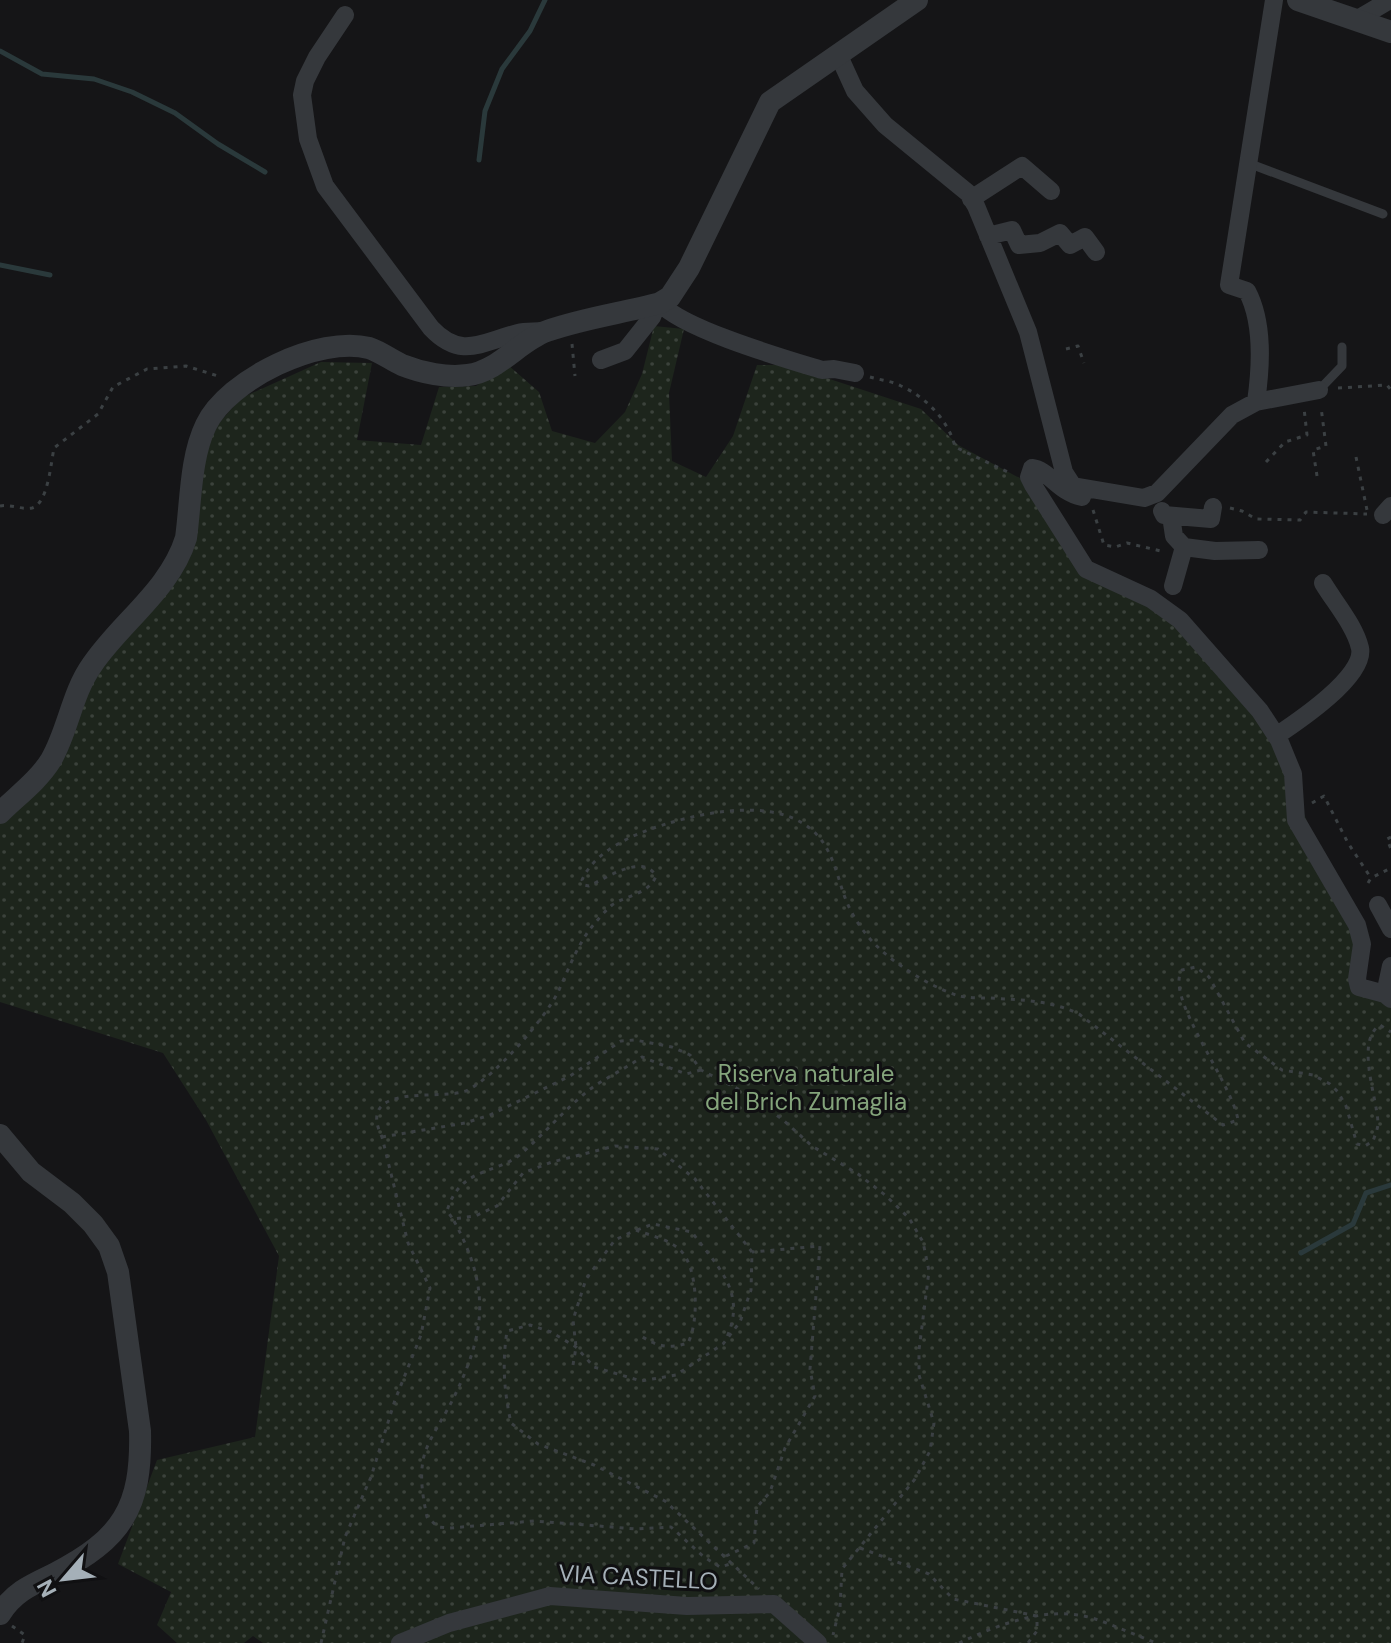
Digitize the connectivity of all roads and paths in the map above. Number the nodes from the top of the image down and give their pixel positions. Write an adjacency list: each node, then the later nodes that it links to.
1 (917, 0): 8 (street)
2 (1274, 0): 9 (street)
3 (1298, 0): 6 (street)
4 (1390, 0): 6 (street)
5 (345, 15): 16 (street)
6 (1356, 20): 7 (street)
7 (1391, 32)
8 (839, 56): 11 (street); 15 (street)
9 (1248, 163): 12 (lane); 26 (street)
10 (1051, 191): 11 (street)
11 (971, 199): 13 (street)
12 (1383, 214)
13 (988, 236): 14 (street); 32 (street)
14 (1096, 252)
15 (659, 304): 16 (street); 19 (street); 21 (street)
16 (557, 328): 22 (path); 23 (street)
17 (1342, 347): 25 (lane)
18 (1066, 349): 20 (path)
19 (601, 360)
20 (1084, 363)
21 (855, 373): 30 (path)
22 (575, 376)
23 (244, 383): 33 (path); 42 (street)
24 (1390, 387): 25 (path)
25 (1311, 391): 26 (street); 28 (path); 29 (path)
26 (1256, 402): 31 (street)
27 (1356, 457): 34 (path)
28 (1266, 462)
29 (1317, 476)
30 (1029, 477): 32 (street); 41 (street)
31 (1157, 493): 32 (street); 35 (street)
32 (1093, 494): 37 (path)
33 (0, 506)
34 (1213, 507): 35 (street)
35 (1171, 516): 36 (street)
36 (1184, 547): 38 (street); 40 (street)
37 (1154, 548)
38 (1259, 550)
39 (1323, 583): 41 (street)
40 (1173, 586)
41 (1276, 736): 43 (street)
42 (0, 813)
43 (1295, 813): 47 (path); 52 (street)
44 (1391, 837): 45 (path)
45 (1391, 849)
46 (1391, 868): 47 (path)
47 (1371, 878): 48 (path)
48 (1368, 883)
49 (1378, 905): 50 (street)
50 (1391, 929)
51 (1391, 966): 52 (street)
52 (1388, 997)
53 (1391, 1032): 56 (path)
54 (701, 1070): 56 (path); 57 (path); 64 (path)
55 (0, 1135): 69 (street)
56 (382, 1137): 71 (path)
57 (453, 1219): 59 (path); 66 (path)
58 (636, 1230): 60 (path); 61 (path); 62 (path)
59 (752, 1252): 61 (path); 65 (path)
60 (641, 1336)
61 (723, 1344): 62 (path)
62 (576, 1347): 63 (path); 65 (path)
63 (573, 1365)
64 (860, 1548): 68 (path); 74 (path)
65 (726, 1556): 66 (path)
66 (734, 1563): 67 (path)
67 (774, 1604): 72 (street, VIA CASTELLO); 73 (street)
68 (1037, 1616): 75 (path); 76 (path); 77 (path)
69 (4, 1619): 70 (path)
70 (22, 1643)
71 (321, 1643)
72 (400, 1643)
73 (818, 1643)
74 (831, 1643)
75 (959, 1643)
76 (1028, 1643)
77 (1156, 1643)

